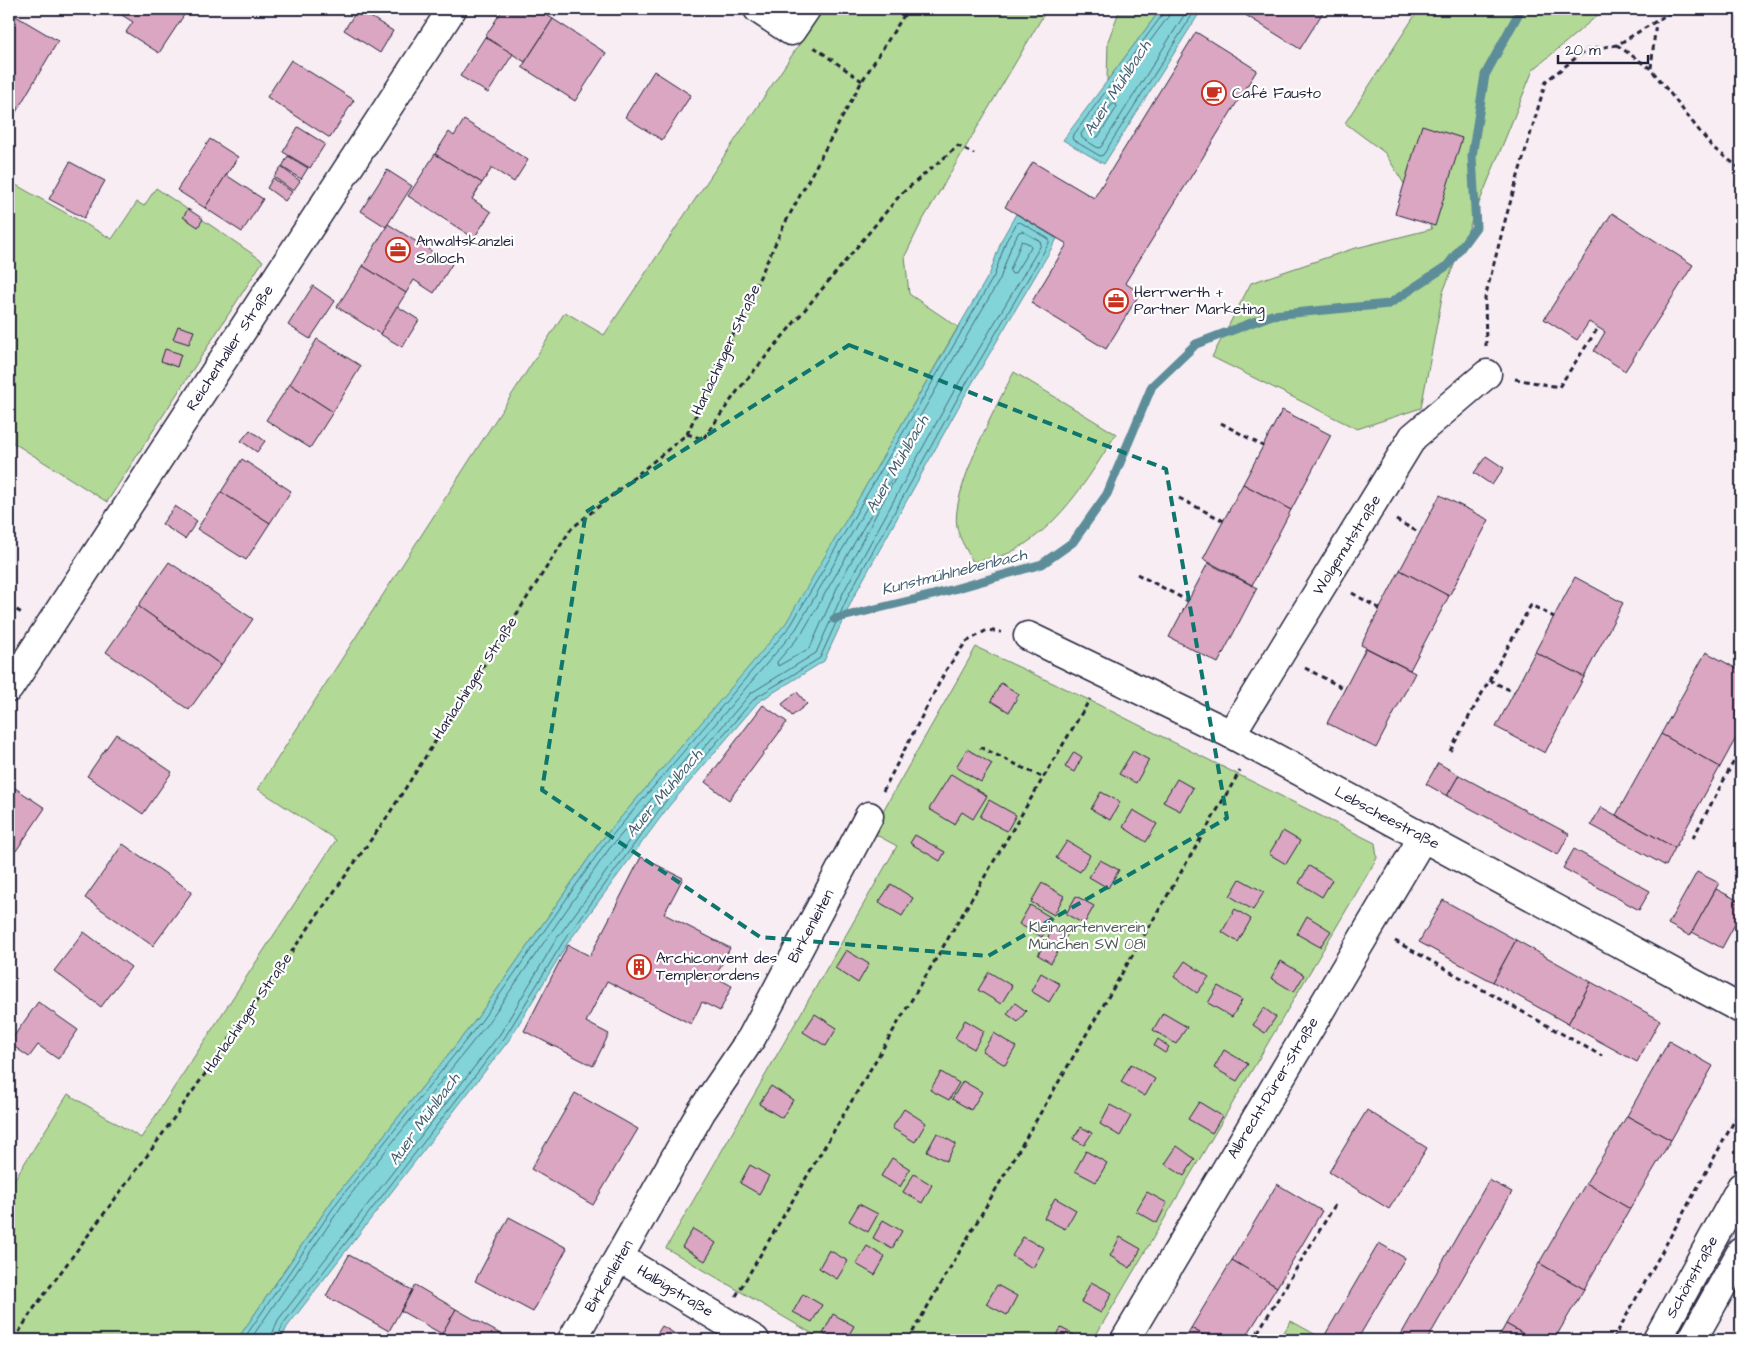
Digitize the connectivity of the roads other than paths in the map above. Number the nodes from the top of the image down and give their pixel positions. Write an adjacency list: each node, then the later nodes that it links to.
1 (452, 9): 6 (street, Reichenhaller Straße)
2 (758, 9): 3 (street)
3 (806, 9)
4 (1487, 374): 7 (street, Wolgemutstraße)
5 (1028, 636): 7 (street, Lebscheestraße)
6 (9, 688)
7 (1231, 734): 9 (street, Lebscheestraße)
8 (870, 816): 13 (street, Birkenleiten)
9 (1423, 837): 10 (street, Lebscheestraße); 16 (street, Albrecht-Dürer-Straße)
10 (1741, 1009)
11 (1741, 1187): 17 (street, Schönstraße)
12 (1741, 1252): 18 (street, Schönstraße)
13 (620, 1258): 14 (street, Birkenleiten); 15 (street, Halbigstraße)
14 (572, 1340)
15 (755, 1340)
16 (1125, 1340)
17 (1657, 1340)
18 (1692, 1340)

